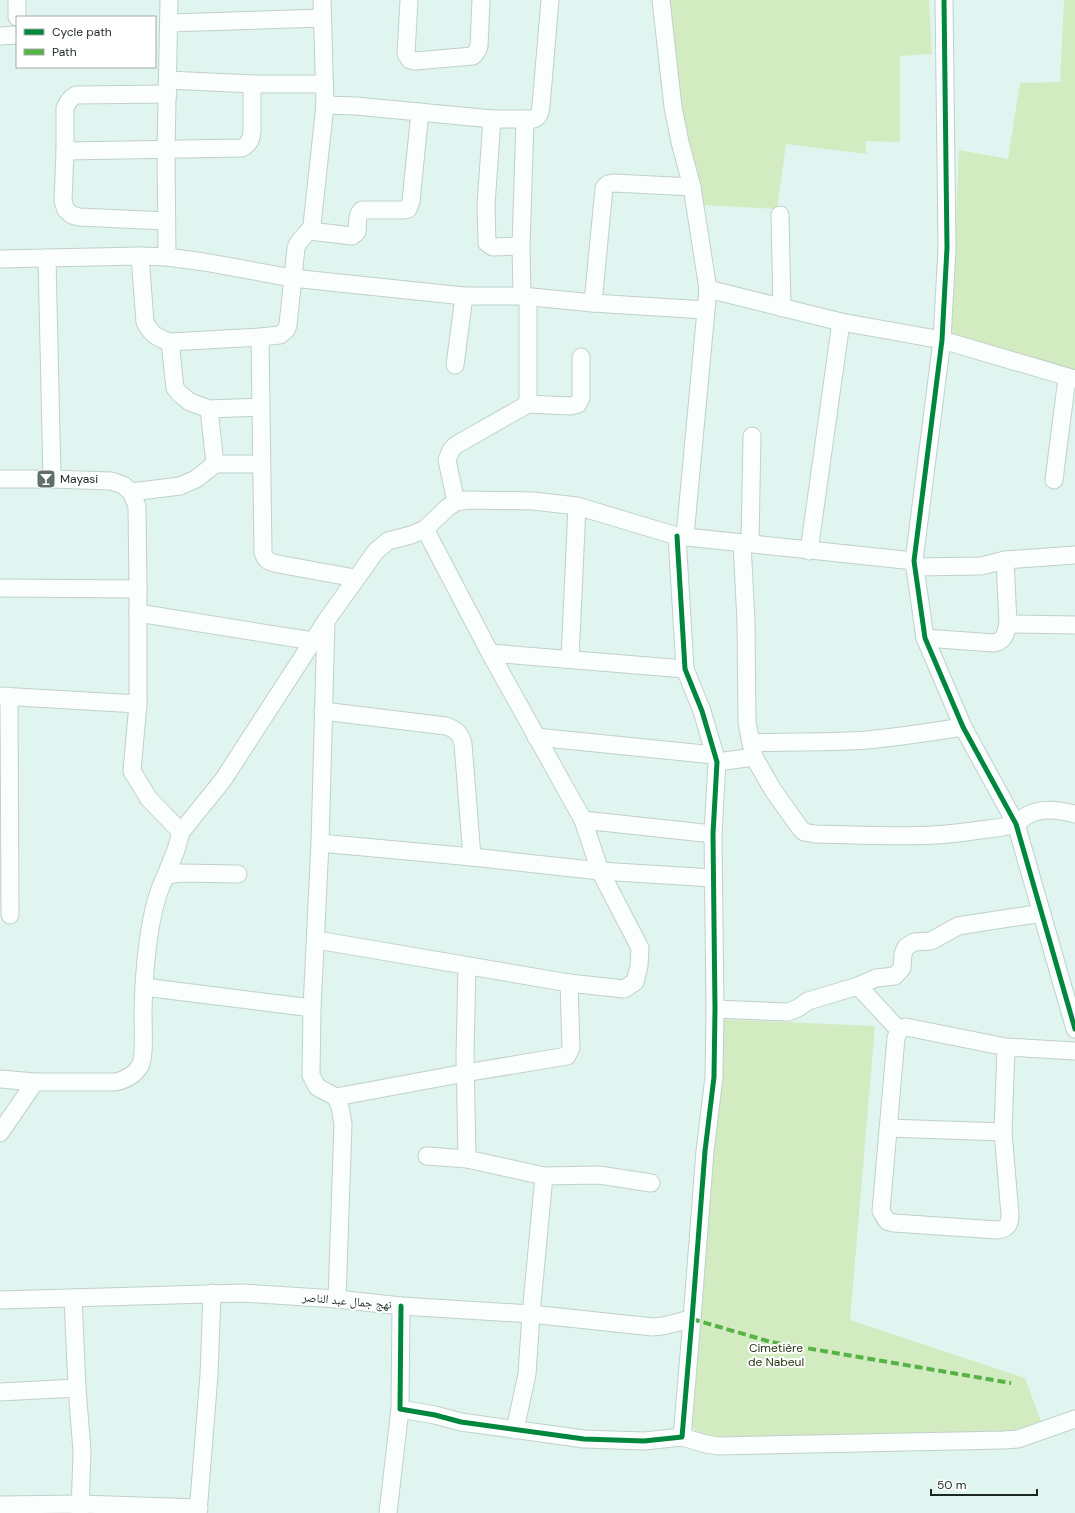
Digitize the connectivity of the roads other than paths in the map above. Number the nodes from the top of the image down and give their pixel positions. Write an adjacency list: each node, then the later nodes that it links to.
1 (17, 0): 9 (street)
2 (169, 0): 11 (street)
3 (322, 0): 10 (street)
4 (409, 0): 5 (street)
5 (481, 0)
6 (550, 0): 20 (street)
7 (661, 0): 23 (street)
8 (944, 0): 41 (street)
9 (17, 16)
10 (322, 18): 11 (street); 15 (street)
11 (164, 32): 16 (street)
12 (16, 35): 13 (street)
13 (0, 36)
14 (252, 84): 15 (street); 16 (street); 21 (street)
15 (324, 84): 17 (street)
16 (168, 87): 21 (street); 22 (street)
17 (325, 105): 18 (street); 26 (street)
18 (420, 112): 19 (street); 26 (street)
19 (492, 119): 20 (street); 27 (street)
20 (525, 119): 27 (street)
21 (166, 150): 22 (street); 25 (street)
22 (66, 151): 25 (street)
23 (692, 187): 33 (street); 36 (street)
24 (780, 214): 37 (street)
25 (166, 221): 29 (street)
26 (310, 231): 32 (street)
27 (521, 246): 35 (street)
28 (140, 256): 29 (street); 30 (street); 42 (street)
29 (167, 257): 32 (street)
30 (47, 258): 31 (street); 52 (street)
31 (0, 259)
32 (292, 278): 34 (street); 40 (street)
33 (708, 289): 37 (street); 38 (street)
34 (464, 296): 35 (street); 44 (street)
35 (525, 296): 36 (street); 46 (street)
36 (593, 303): 38 (street)
37 (782, 308): 39 (street)
38 (705, 310): 59 (street)
39 (841, 322): 41 (street); 61 (street)
40 (260, 337): 42 (street); 47 (street)
41 (942, 340): 45 (street); 64 (street)
42 (170, 342): 48 (street)
43 (581, 357): 46 (street)
44 (455, 365)
45 (1071, 378): 54 (street)
46 (528, 404): 56 (street)
47 (261, 407): 48 (street); 51 (street)
48 (209, 409): 50 (street)
49 (752, 436): 60 (street)
50 (215, 464): 51 (street); 55 (street)
51 (261, 464): 65 (street)
52 (52, 479): 53 (street); 55 (street)
53 (0, 480)
54 (1054, 480)
55 (131, 492): 67 (street)
56 (456, 502): 57 (street); 58 (street)
57 (577, 506): 59 (street); 75 (street)
58 (425, 529): 65 (street); 74 (street)
59 (681, 536): 60 (street); 76 (street)
60 (746, 543): 61 (street); 82 (street)
61 (809, 550): 64 (street)
62 (1075, 555): 63 (street)
63 (1004, 560): 64 (street); 70 (street)
64 (915, 564): 72 (street)
65 (355, 578): 69 (street)
66 (0, 588): 67 (street)
67 (138, 589): 68 (street)
68 (138, 613): 73 (street); 78 (street)
69 (326, 621): 73 (street); 79 (street)
70 (1008, 624): 71 (street); 72 (street)
71 (1075, 625)
72 (925, 638): 80 (street)
73 (313, 641): 87 (street)
74 (490, 653): 75 (street); 81 (street)
75 (570, 659): 76 (street)
76 (685, 669): 83 (street)
77 (4, 696): 78 (street); 95 (street)
78 (138, 704): 87 (street)
79 (323, 711): 89 (street); 90 (street)
80 (964, 727): 82 (street); 86 (street)
81 (536, 737): 83 (street); 85 (street)
82 (752, 750): 83 (street); 86 (street)
83 (715, 758): 88 (street)
84 (1075, 814): 86 (street)
85 (582, 820): 88 (street); 91 (street)
86 (1016, 824): 96 (street)
87 (181, 832): 93 (street)
88 (713, 834): 94 (street)
89 (320, 843): 90 (street); 98 (street)
90 (472, 857): 91 (street)
91 (600, 871): 94 (street); 100 (street)
92 (238, 874): 93 (street)
93 (166, 875): 102 (street)
94 (713, 878): 104 (street)
95 (5, 889): 97 (street)
96 (1042, 914): 101 (street); 105 (street)
97 (10, 915)
98 (317, 940): 99 (street); 103 (street)
99 (466, 966): 100 (street); 109 (street)
100 (569, 983): 109 (street)
101 (858, 986): 104 (street); 106 (street)
102 (144, 987): 103 (street); 111 (street)
103 (312, 1008): 112 (street)
104 (715, 1009): 126 (street)
105 (1075, 1029)
106 (899, 1030): 107 (street); 113 (street)
107 (1006, 1047): 108 (street); 114 (street)
108 (1075, 1051)
109 (465, 1073): 112 (street); 117 (street)
110 (0, 1079): 111 (street)
111 (35, 1082): 115 (street)
112 (336, 1097): 122 (street)
113 (888, 1128): 114 (street); 114 (street)
114 (1003, 1132)
115 (0, 1133)
116 (428, 1156): 117 (street)
117 (467, 1159): 118 (street)
118 (544, 1176): 119 (street); 125 (street)
119 (651, 1182)
120 (212, 1293): 121 (street, نهج جمال عبد الناصر); 122 (street, نهج جمال عبد الناصر); 135 (street)
121 (73, 1298): 123 (street, نهج جمال عبد الناصر); 127 (street)
122 (337, 1299): 124 (street, نهج جمال عبد الناصر)
123 (0, 1300)
124 (401, 1306): 125 (street, نهج جمال عبد الناصر); 129 (street)
125 (531, 1314): 126 (street, نهج جمال عبد الناصر); 131 (street)
126 (692, 1319): 132 (street)
127 (77, 1388): 128 (street); 134 (street)
128 (0, 1392)
129 (400, 1409): 131 (street); 136 (street)
130 (1075, 1419): 132 (street)
131 (515, 1430): 132 (street)
132 (682, 1437)
133 (1, 1508): 134 (street)
134 (81, 1509): 135 (street)
135 (198, 1511)
136 (388, 1513)

